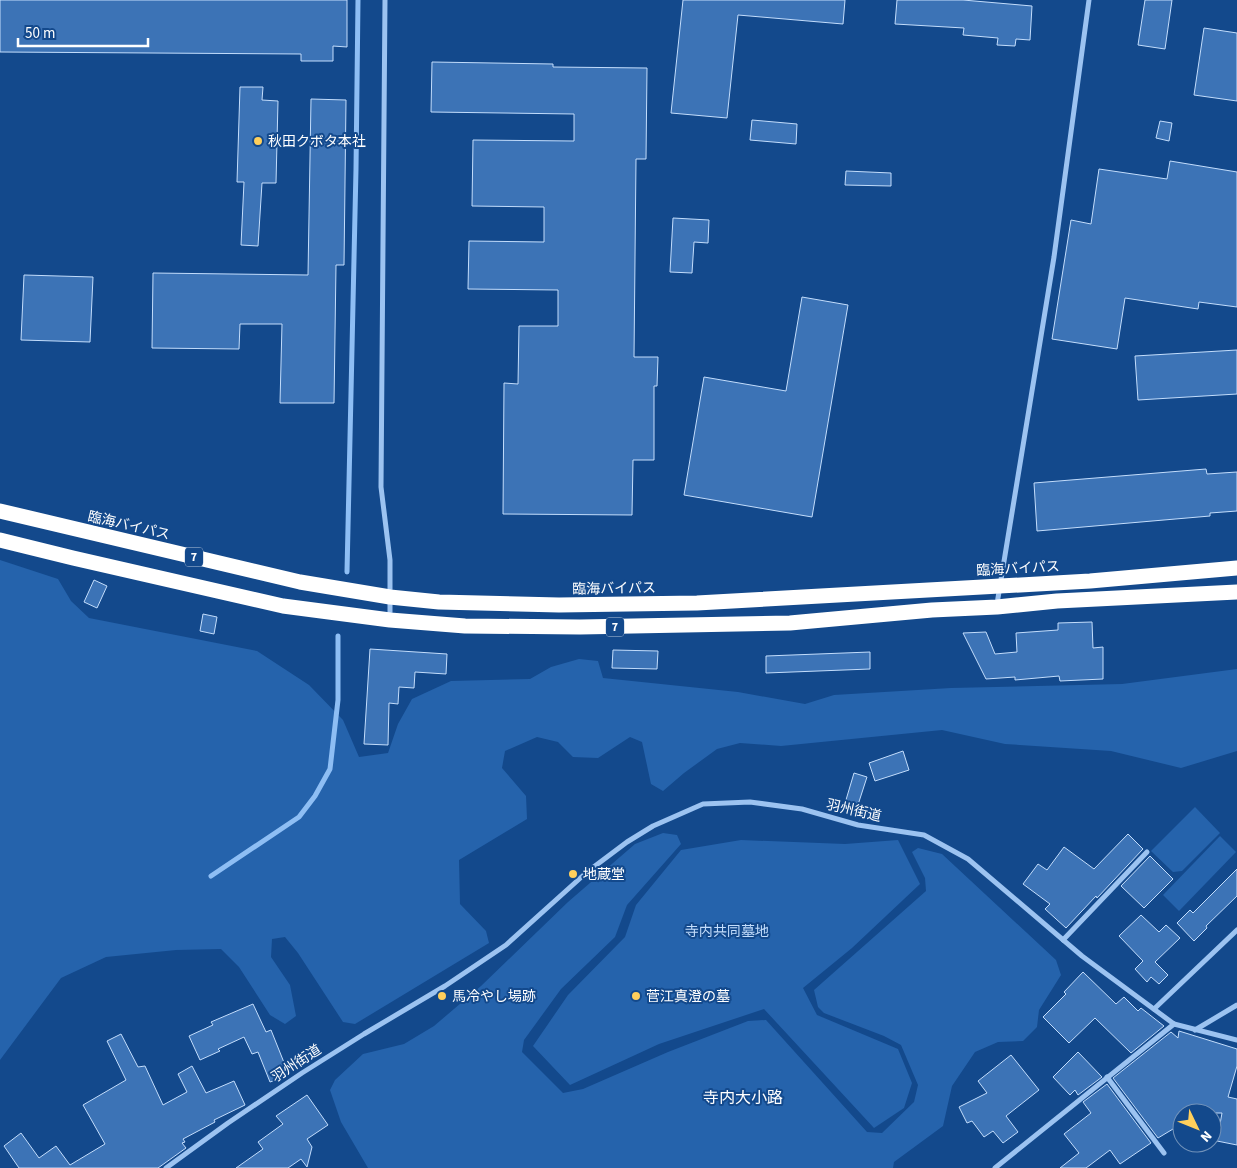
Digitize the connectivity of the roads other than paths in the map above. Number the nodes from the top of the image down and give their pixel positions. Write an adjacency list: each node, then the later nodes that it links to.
1 (385, 0): 8 (street)
2 (1089, 0): 6 (street)
3 (0, 511): 8 (highway, 臨海バイパス / 7)
4 (0, 540): 10 (highway, 7)
5 (1237, 568): 6 (highway, 臨海バイパス / 7)
6 (1000, 585): 8 (highway, 臨海バイパス / 7); 9 (street)
7 (1237, 592): 9 (highway, 7)
8 (390, 596): 10 (street)
9 (997, 607): 10 (highway, 7)
10 (390, 620)
11 (1147, 852): 13 (street)
12 (1237, 930): 15 (street)
13 (1063, 940): 15 (street, 羽州街道); 21 (street, 羽州街道)
14 (1237, 1005): 17 (street)
15 (1154, 1008): 16 (street, 羽州街道)
16 (1174, 1024): 17 (street, 羽州街道); 19 (street)
17 (1195, 1030): 18 (street, 羽州街道)
18 (1237, 1040)
19 (1107, 1077): 20 (street); 22 (street)
20 (1164, 1153)
21 (166, 1168)
22 (995, 1168)

